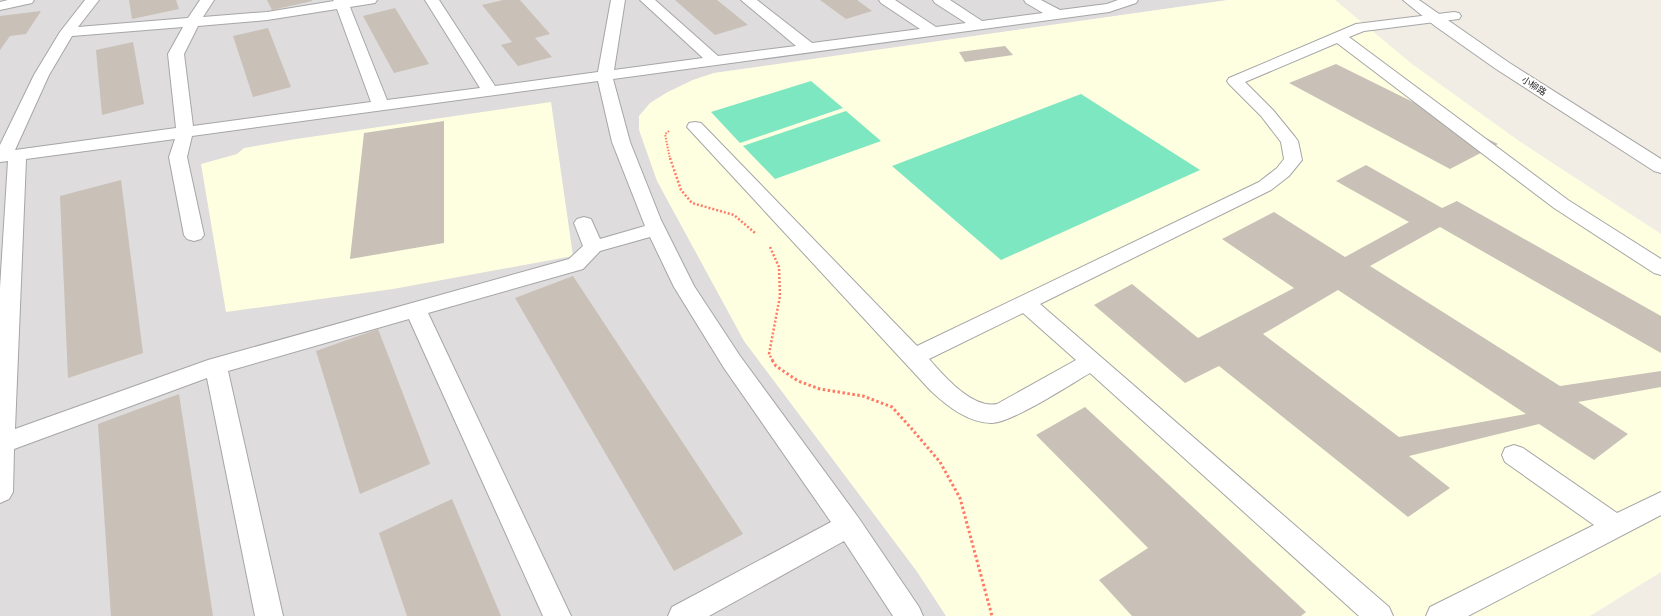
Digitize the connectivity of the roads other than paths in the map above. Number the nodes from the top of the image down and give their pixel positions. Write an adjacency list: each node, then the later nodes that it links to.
1 (27, 0): 17 (lane)
2 (92, 0): 24 (lane)
3 (207, 0): 22 (lane)
4 (370, 0): 16 (lane)
5 (432, 0): 30 (lane)
6 (618, 0): 29 (lane)
7 (647, 0): 28 (lane)
8 (748, 0): 27 (lane)
9 (886, 0): 25 (lane)
10 (940, 0): 23 (lane)
11 (1031, 0): 19 (lane)
12 (1078, 0): 18 (lane)
13 (1131, 0): 18 (lane)
14 (1410, 0): 21 (street, 小柳路)
15 (1431, 0): 20 (street, 小柳路)
16 (342, 2): 22 (lane); 31 (lane)
17 (0, 6)
18 (1096, 10): 19 (lane)
19 (1058, 15): 23 (lane)
20 (1454, 16): 21 (lane); 34 (street, 小柳路)
21 (1434, 18): 26 (lane); 36 (street, 小柳路)
22 (192, 22): 24 (lane); 33 (lane)
23 (981, 26): 25 (lane)
24 (67, 32): 35 (lane)
25 (934, 32): 27 (lane)
26 (1338, 36): 41 (lane); 43 (lane)
27 (810, 49): 28 (lane)
28 (716, 62): 29 (lane)
29 (605, 77): 30 (lane); 38 (lane)
30 (491, 92): 31 (lane)
31 (381, 106): 33 (lane)
32 (696, 127): 45 (lane)
33 (185, 132): 35 (lane); 39 (lane)
34 (1661, 150)
35 (7, 156): 42 (lane)
36 (1661, 167)
37 (584, 223): 40 (lane)
38 (657, 229): 40 (lane); 52 (lane)
39 (194, 234)
40 (593, 248): 44 (lane)
41 (1661, 268)
42 (5, 302): 48 (lane)
43 (1025, 303): 45 (lane); 46 (lane)
44 (416, 310): 47 (lane); 55 (lane)
45 (914, 357): 46 (lane)
46 (1092, 362): 58 (lane)
47 (216, 366): 48 (lane); 54 (lane)
48 (2, 444): 50 (lane)
49 (1514, 455): 53 (lane)
50 (0, 492)
51 (1661, 503): 53 (lane)
52 (849, 525): 56 (lane); 57 (lane)
53 (1616, 526): 59 (lane)
54 (269, 616)
55 (557, 616)
56 (682, 616)
57 (909, 616)
58 (1379, 616)
59 (1440, 616)

